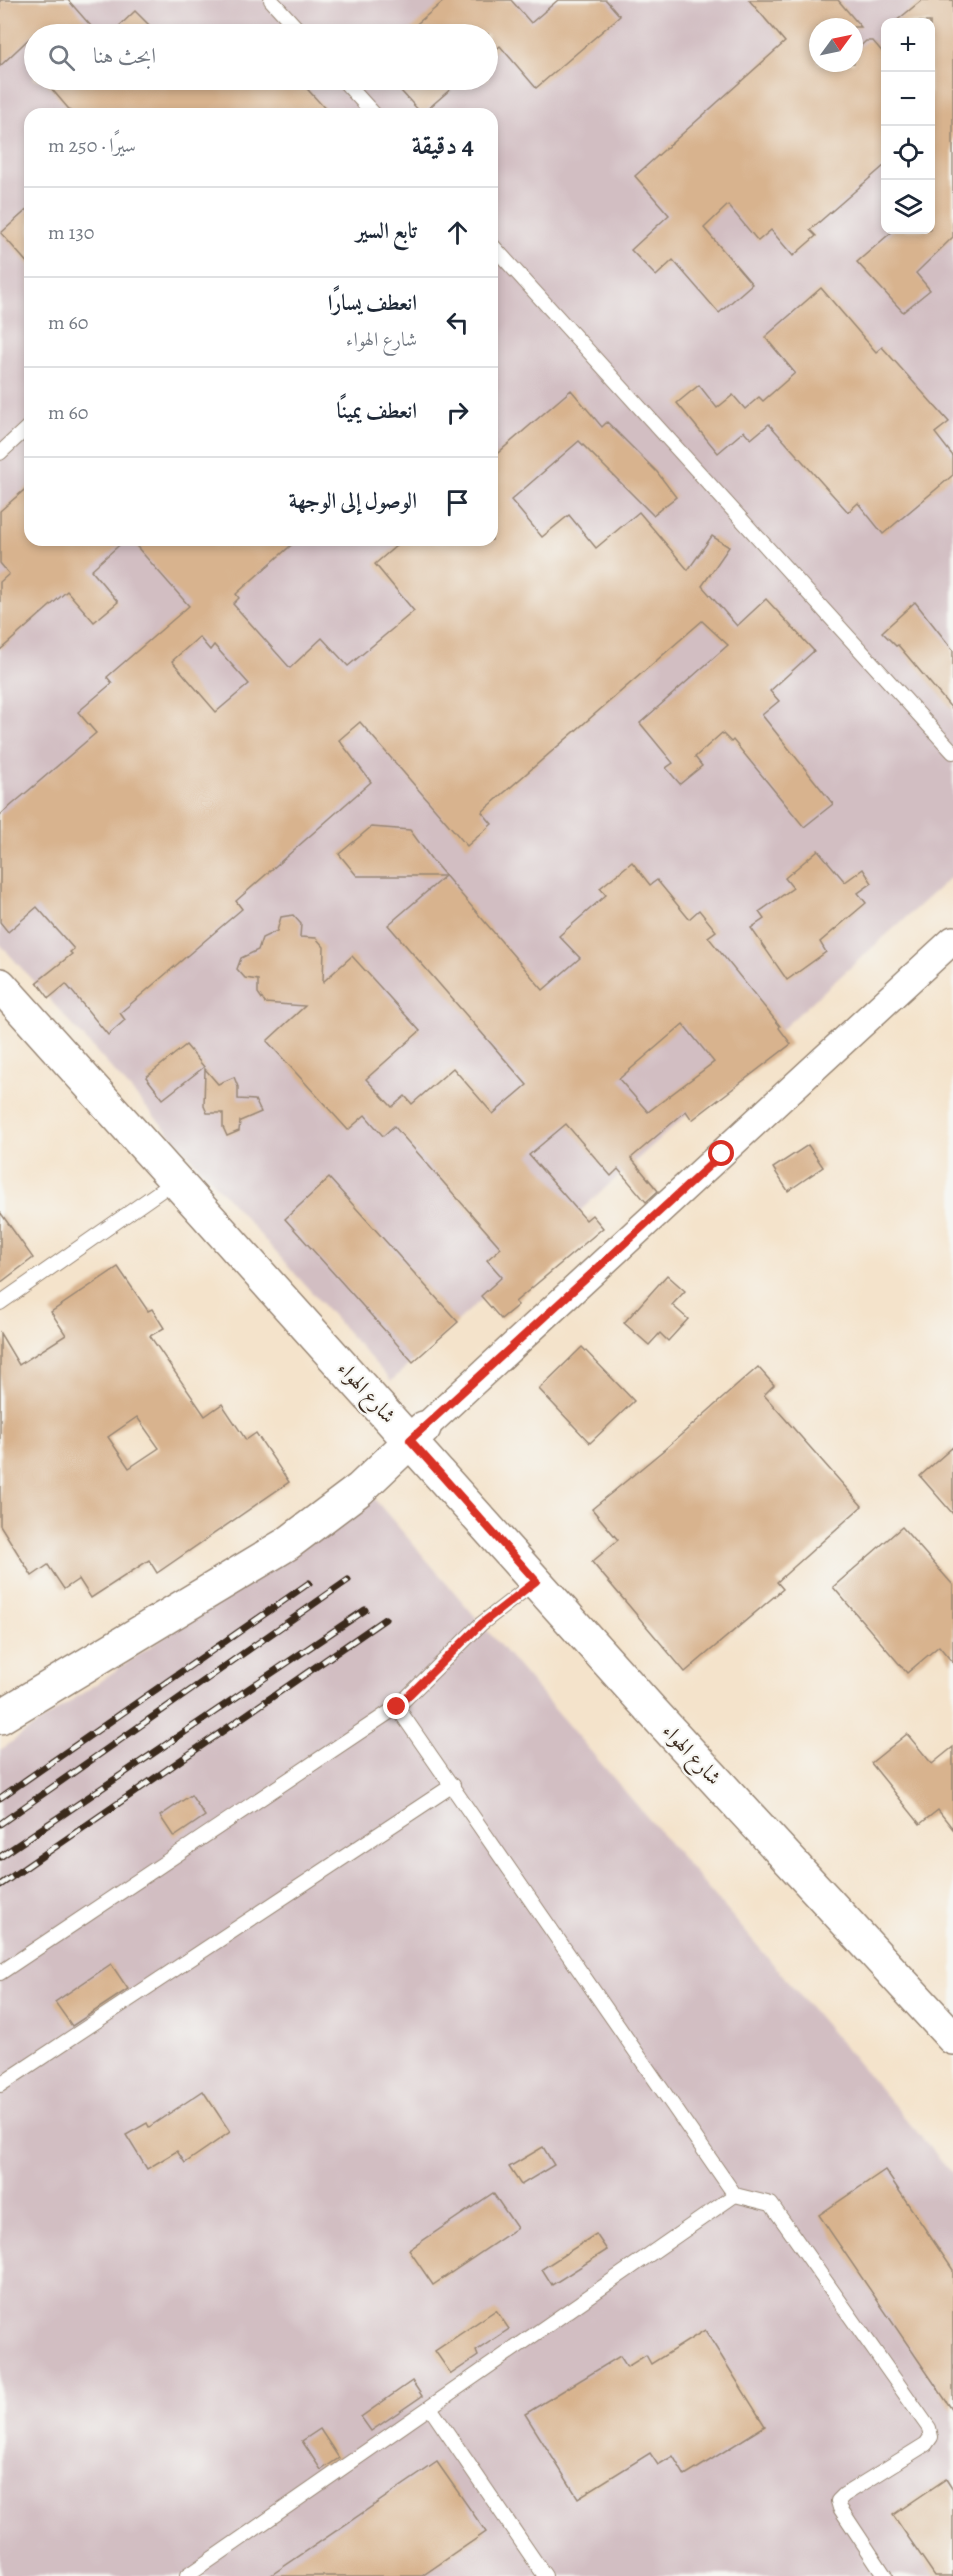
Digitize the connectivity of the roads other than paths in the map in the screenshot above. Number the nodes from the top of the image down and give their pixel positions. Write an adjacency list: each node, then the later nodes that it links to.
1 (271, 0): 2 (lane)
2 (293, 24)
3 (352, 90): 4 (lane)
4 (369, 108)
5 (498, 252): 8 (lane)
6 (24, 430): 7 (lane)
7 (0, 453)
8 (953, 752)
9 (953, 940): 13 (street)
10 (0, 985): 11 (street, شارع الهواء)
11 (176, 1180): 12 (lane); 13 (street, شارع الهواء)
12 (0, 1303)
13 (417, 1434): 14 (street, شارع الهواء); 16 (street)
14 (536, 1581): 15 (lane); 19 (street, شارع الهواء)
15 (397, 1707): 17 (lane); 18 (lane)
16 (0, 1717)
17 (453, 1785): 20 (lane); 21 (lane)
18 (0, 1973)
19 (953, 2038)
20 (0, 2085)
21 (735, 2195): 22 (lane); 25 (lane)
22 (431, 2409): 23 (lane); 24 (lane)
23 (188, 2576)
24 (545, 2576)
25 (885, 2576)

